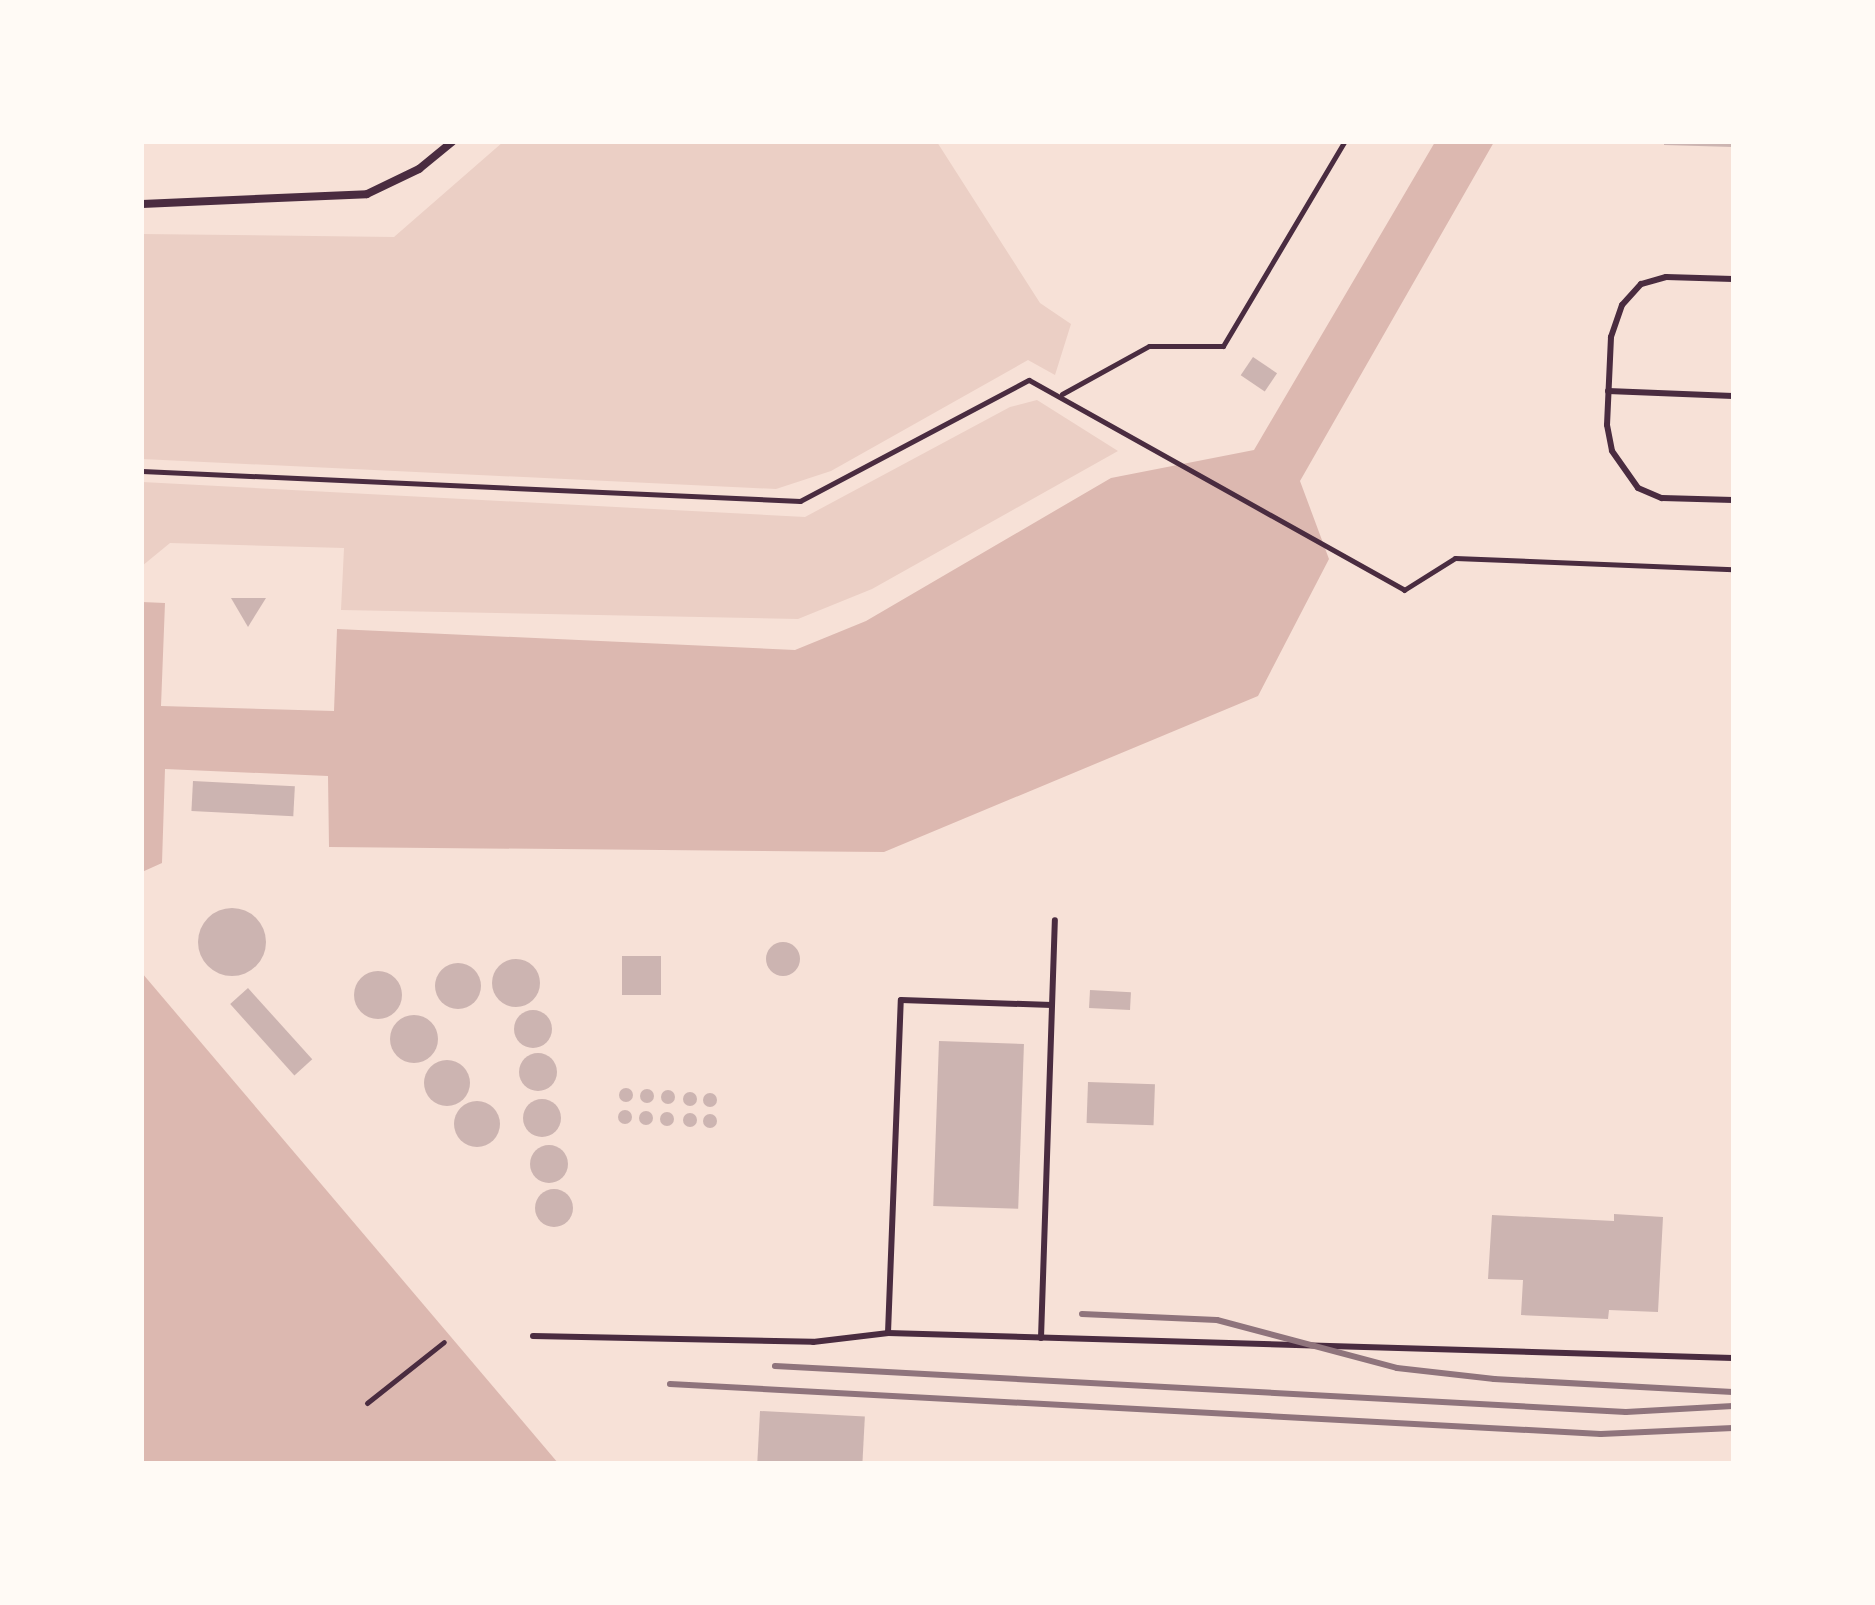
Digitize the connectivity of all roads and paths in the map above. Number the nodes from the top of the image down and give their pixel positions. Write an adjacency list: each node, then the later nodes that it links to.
1 (452, 142): 3 (street)
2 (1344, 142): 6 (path)
3 (142, 204)
4 (1733, 279): 5 (lane)
5 (1608, 391): 7 (lane); 9 (lane)
6 (1062, 394): 8 (path); 10 (path)
7 (1733, 396)
8 (142, 471)
9 (1733, 500)
10 (1733, 569)
11 (1055, 920): 12 (lane)
12 (1052, 1005): 13 (lane); 15 (lane)
13 (888, 1333): 14 (lane); 15 (lane)
14 (533, 1336)
15 (1041, 1338): 17 (lane)
16 (444, 1342): 18 (path)
17 (1733, 1358)
18 (367, 1403)

